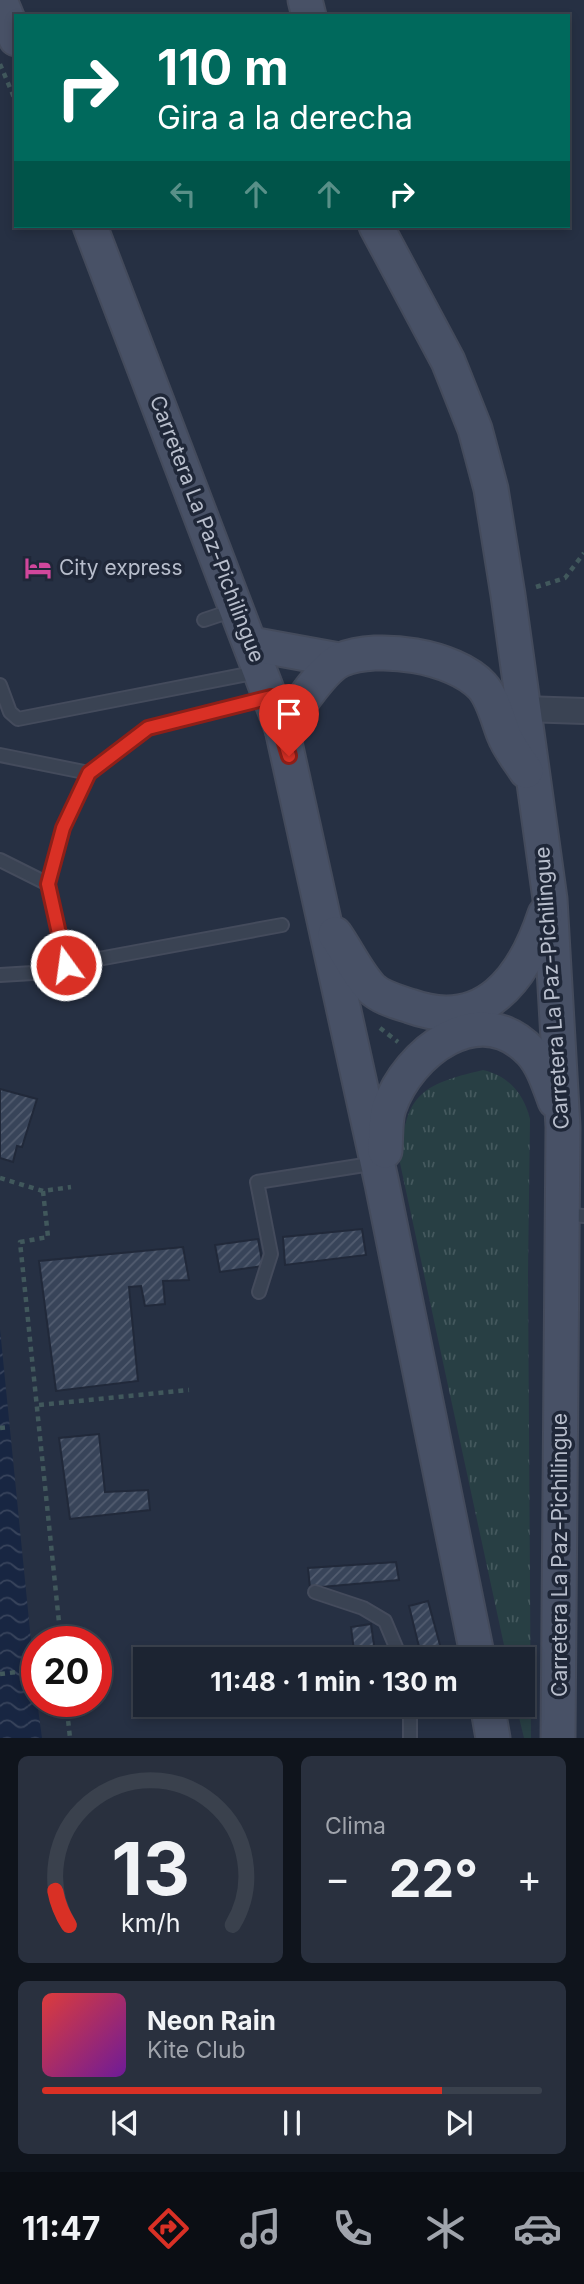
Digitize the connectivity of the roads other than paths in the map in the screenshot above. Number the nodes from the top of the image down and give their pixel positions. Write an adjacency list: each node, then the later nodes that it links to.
1 (0, 0): 2 (main road)
2 (14, 34)
3 (91, 228): 5 (main road, Carretera La Paz-Pichilingue)
4 (377, 228): 10 (main road, Carretera La Paz-Pichilingue)
5 (238, 608): 6 (lane); 8 (main road, Carretera La Paz-Pichilingue)
6 (204, 620)
7 (340, 660): 8 (main road); 12 (main road); 15 (main road)
8 (261, 671): 9 (lane); 12 (main road, Carretera La Paz-Pichilingue); 14 (lane)
9 (0, 685)
10 (524, 709): 11 (street); 15 (main road, Carretera La Paz-Pichilingue)
11 (584, 711)
12 (282, 729): 19 (main road, Carretera La Paz-Pichilingue)
13 (0, 755): 14 (lane)
14 (89, 773): 17 (lane)
15 (533, 782): 18 (main road, Carretera La Paz-Pichilingue)
16 (0, 860): 17 (lane)
17 (48, 884): 21 (lane)
18 (550, 899): 19 (main road); 23 (main road, Carretera La Paz-Pichilingue)
19 (324, 918): 24 (main road, Carretera La Paz-Pichilingue)
20 (282, 925): 21 (lane)
21 (66, 965): 22 (lane)
22 (0, 975)
23 (563, 1127): 24 (main road); 25 (main road, Carretera La Paz-Pichilingue)
24 (380, 1173): 26 (lane); 29 (main road, Carretera La Paz-Pichilingue)
25 (573, 1215): 34 (main road, Carretera La Paz-Pichilingue)
26 (260, 1292)
27 (315, 1592): 28 (lane)
28 (396, 1647)
29 (476, 1647)
30 (410, 1717): 32 (lane)
31 (489, 1717): 33 (main road)
32 (410, 1738)
33 (493, 1738)
34 (558, 1738)

